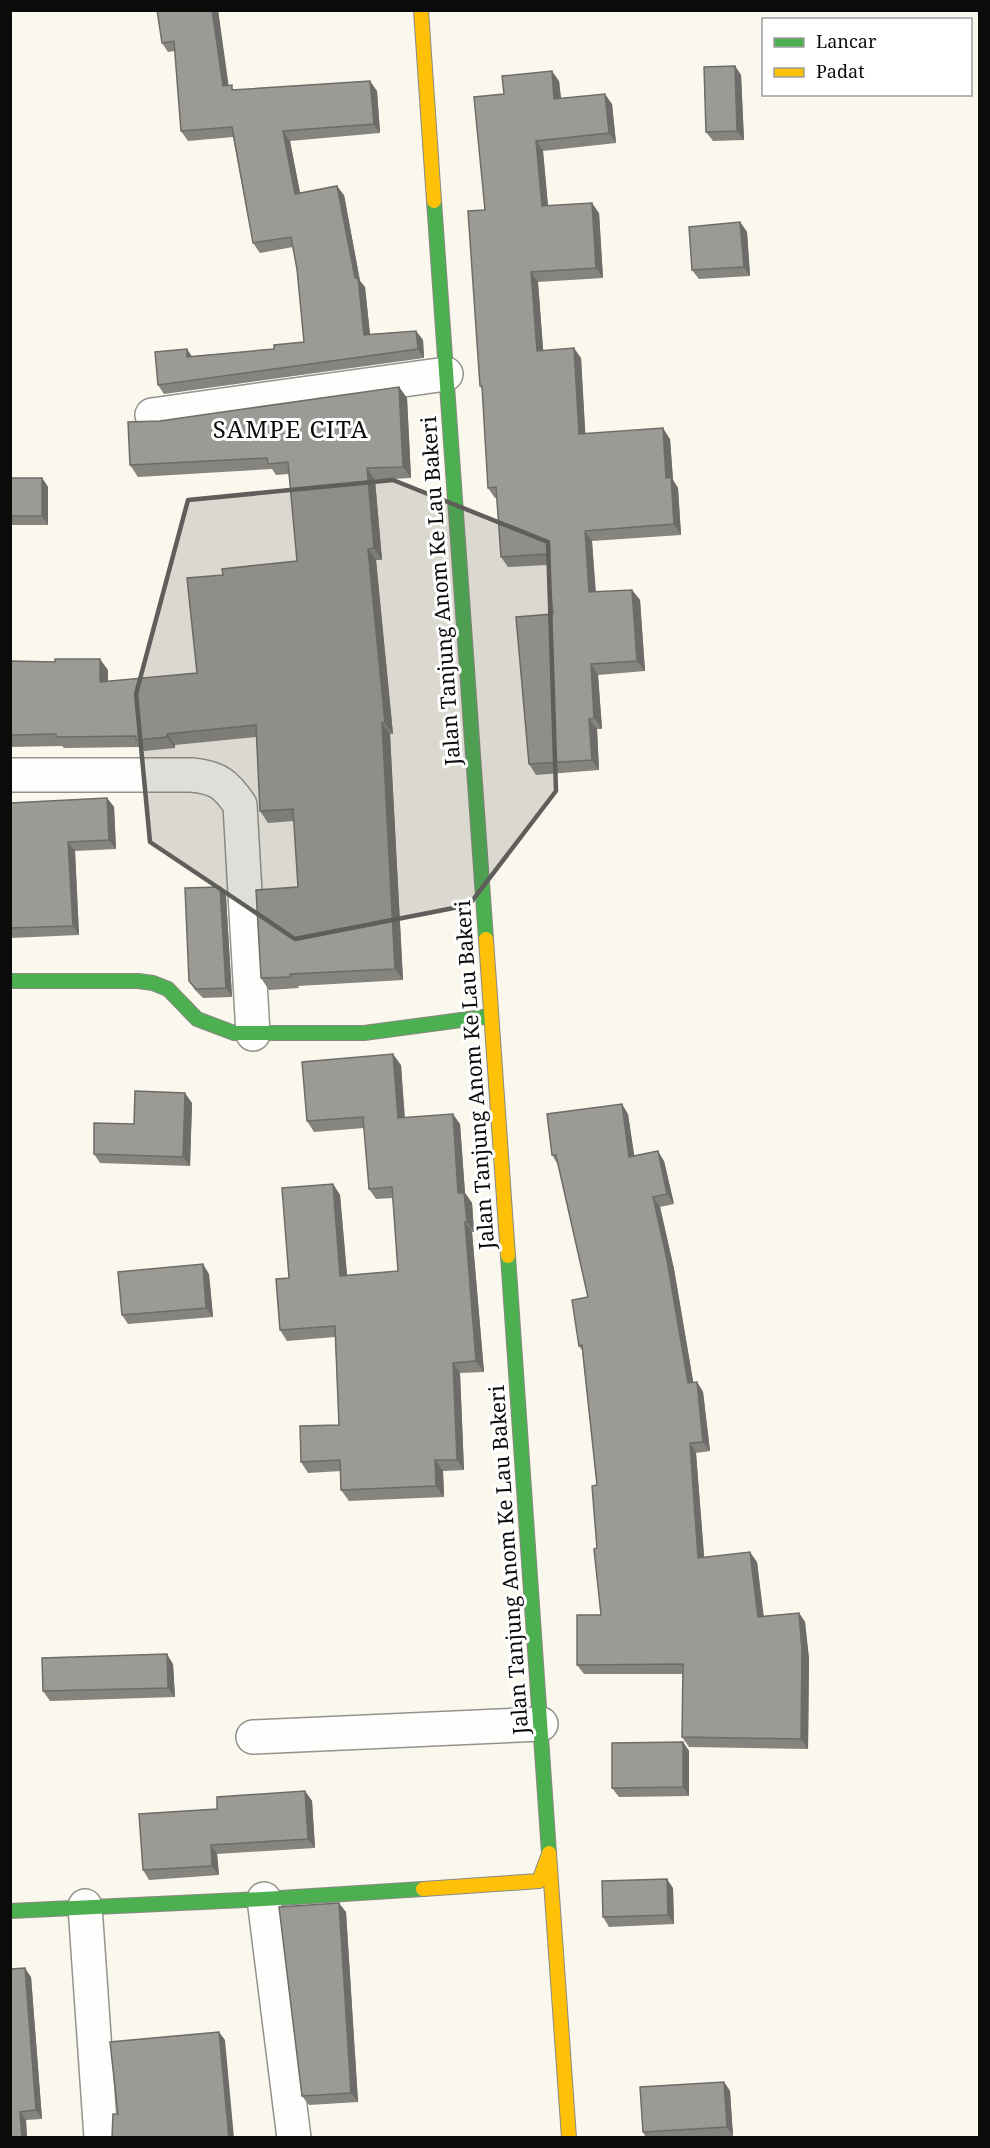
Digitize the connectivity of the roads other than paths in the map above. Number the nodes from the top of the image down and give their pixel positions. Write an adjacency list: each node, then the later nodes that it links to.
1 (421, 10): 2 (main road, Jalan Tanjung Anom Ke Lau Bakeri)
2 (446, 374): 3 (street); 6 (main road, Jalan Tanjung Anom Ke Lau Bakeri)
3 (152, 415)
4 (10, 775): 7 (street)
5 (10, 981): 7 (main road)
6 (491, 1016): 7 (main road); 8 (main road, Jalan Tanjung Anom Ke Lau Bakeri)
7 (253, 1034)
8 (541, 1724): 9 (street); 10 (main road, Jalan Tanjung Anom Ke Lau Bakeri)
9 (253, 1737)
10 (549, 1854): 11 (main road); 16 (main road, Jalan Tanjung Anom Ke Lau Bakeri)
11 (264, 1899): 12 (main road); 15 (street)
12 (85, 1906): 13 (main road); 14 (street)
13 (10, 1911)
14 (101, 2138)
15 (294, 2138)
16 (569, 2138)

